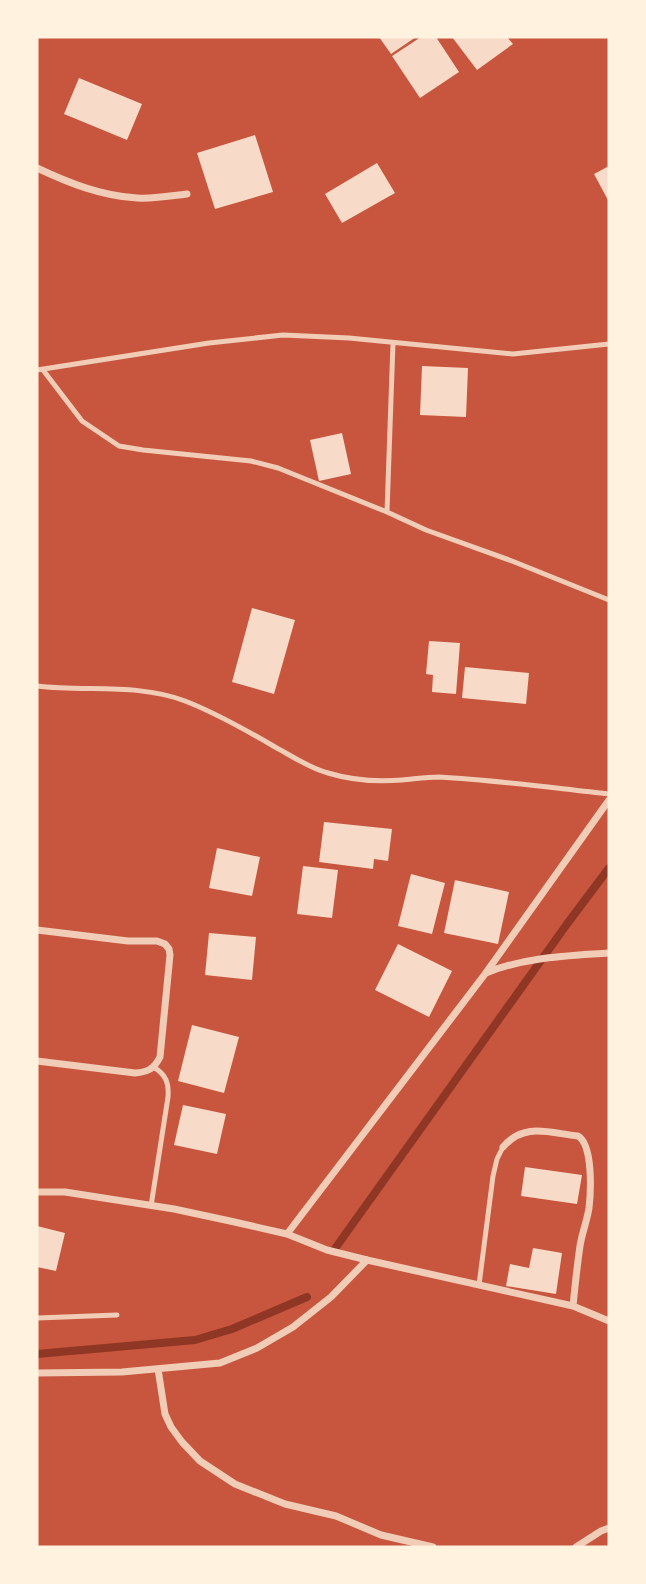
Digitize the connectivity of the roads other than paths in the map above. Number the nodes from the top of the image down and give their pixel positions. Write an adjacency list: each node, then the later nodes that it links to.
1 (37, 168): 2 (street)
2 (187, 194)
3 (393, 343): 4 (lane); 5 (lane); 6 (lane)
4 (609, 344)
5 (40, 370): 6 (lane)
6 (387, 512): 7 (lane)
7 (609, 600)
8 (37, 686): 9 (lane)
9 (609, 794)
10 (609, 800): 13 (street)
11 (37, 930): 15 (street)
12 (609, 953): 13 (street)
13 (485, 974): 19 (street)
14 (37, 1061): 15 (street)
15 (153, 1067): 18 (lane)
16 (502, 1147): 21 (lane); 22 (street)
17 (37, 1192): 18 (street)
18 (151, 1206): 19 (street)
19 (287, 1234): 20 (street)
20 (367, 1260): 21 (street); 26 (street)
21 (479, 1285): 22 (street)
22 (573, 1306): 25 (street)
23 (117, 1315): 24 (lane)
24 (37, 1318)
25 (609, 1321)
26 (158, 1369): 27 (street); 29 (street)
27 (37, 1373)
28 (609, 1528): 30 (street)
29 (433, 1547)
30 (576, 1547)

